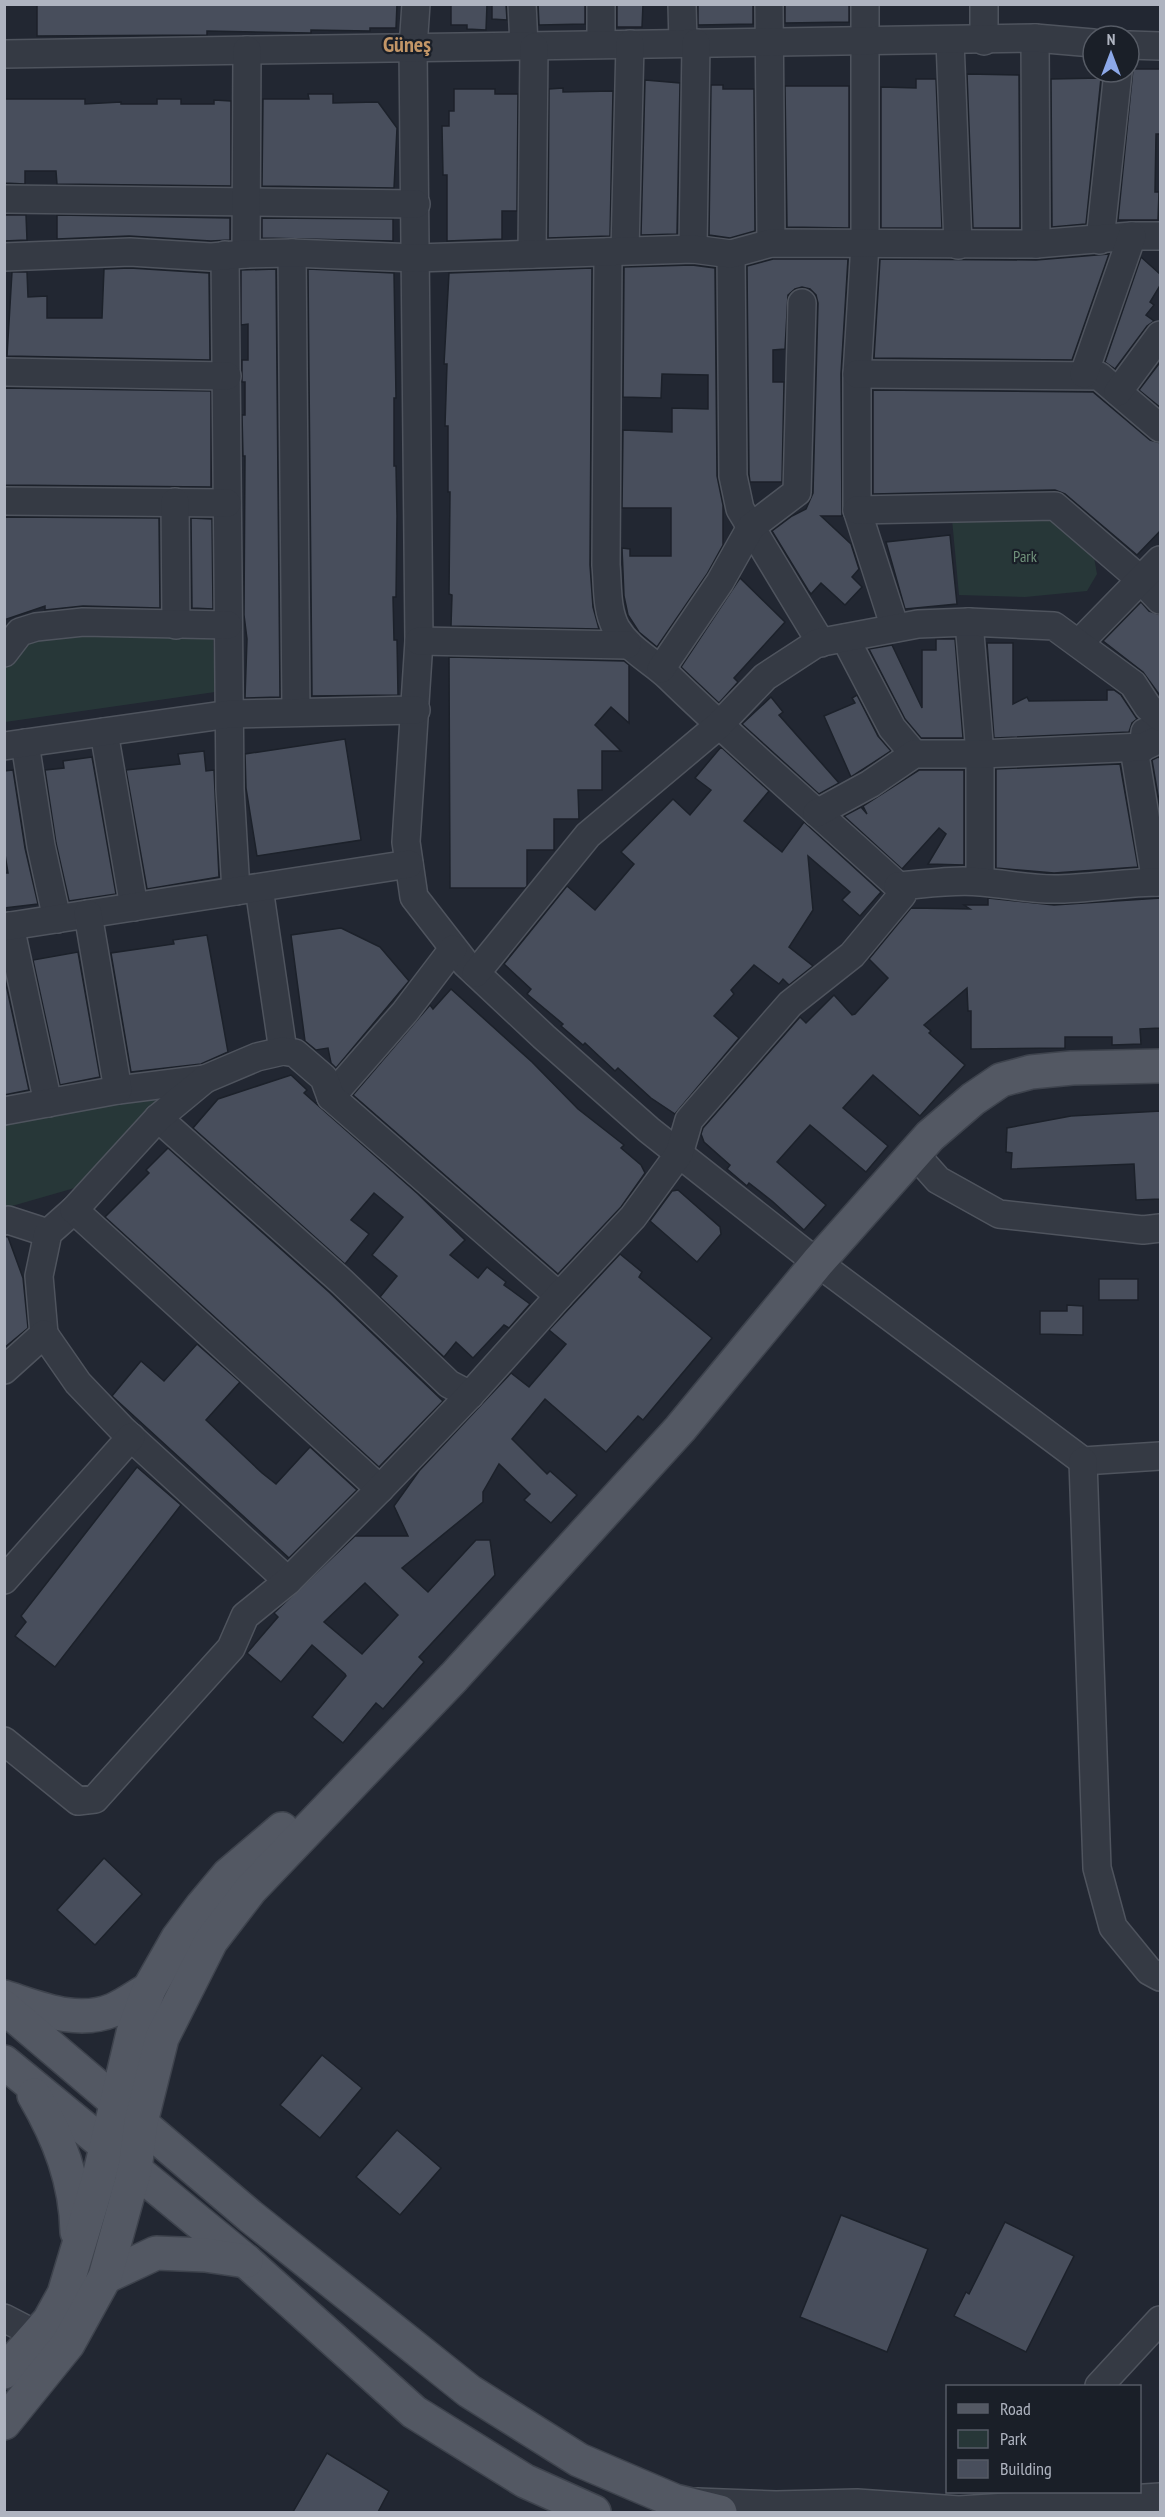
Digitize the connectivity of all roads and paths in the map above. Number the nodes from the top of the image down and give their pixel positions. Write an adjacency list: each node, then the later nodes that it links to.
1 (416, 4): 20 (street)
2 (522, 4): 19 (street)
3 (601, 4): 15 (street)
4 (682, 4): 14 (street)
5 (769, 4): 12 (street)
6 (865, 4): 11 (street)
7 (984, 4): 10 (street)
8 (1035, 39): 10 (street); 13 (street); 31 (street)
9 (950, 40): 10 (street); 11 (street); 32 (street)
10 (984, 40)
11 (866, 41): 12 (street); 30 (street)
12 (770, 42): 14 (street); 29 (street)
13 (1081, 42)
14 (689, 43): 16 (street); 33 (street)
15 (601, 44): 16 (street); 19 (street)
16 (630, 44): 34 (street)
17 (1141, 45): 18 (street)
18 (1160, 45)
19 (529, 46): 20 (street); 36 (street)
20 (413, 48): 21 (street); 26 (street)
21 (247, 50): 22 (street); 25 (street)
22 (4, 54)
23 (1117, 84): 28 (street)
24 (4, 200): 25 (street)
25 (244, 202): 26 (street); 38 (street)
26 (416, 204): 40 (street)
27 (1152, 237): 28 (street); 45 (street)
28 (1100, 240): 31 (street)
29 (771, 243): 30 (street); 37 (street)
30 (866, 244): 32 (street); 44 (street)
31 (1036, 244): 32 (street)
32 (958, 245)
33 (693, 249): 34 (street); 37 (street)
34 (616, 251): 36 (street); 64 (street)
35 (292, 253): 38 (street); 40 (street); 68 (street)
36 (532, 254): 40 (street)
37 (731, 254): 53 (street)
38 (235, 255): 39 (street); 46 (street)
39 (4, 257)
40 (416, 258): 62 (street)
41 (802, 303): 53 (street)
42 (1161, 335): 47 (street)
43 (4, 372): 46 (street)
44 (857, 374): 45 (street); 52 (street)
45 (1084, 374): 47 (street)
46 (227, 376): 51 (street)
47 (1118, 392): 48 (street)
48 (1161, 428)
49 (4, 501): 50 (street)
50 (175, 502): 51 (street); 58 (street)
51 (227, 503): 59 (street)
52 (857, 510): 55 (street); 60 (street)
53 (751, 528): 61 (street); 66 (street)
54 (1161, 560): 55 (street)
55 (1141, 580): 56 (street); 63 (street)
56 (1161, 600)
57 (969, 622): 60 (street); 63 (street); 76 (street)
58 (176, 625): 59 (street); 65 (street)
59 (228, 625): 70 (street)
60 (895, 628): 61 (street)
61 (833, 640): 71 (street); 75 (street)
62 (419, 641): 64 (street); 67 (street)
63 (1079, 643): 69 (street)
64 (627, 645): 66 (street)
65 (4, 653)
66 (661, 669): 71 (street)
67 (416, 710): 68 (street); 78 (street)
68 (296, 712): 70 (street)
69 (1154, 712): 73 (street)
70 (230, 714): 72 (street); 82 (street)
71 (718, 725): 77 (street); 88 (street)
72 (104, 732): 74 (street); 83 (street)
73 (1152, 743): 76 (street); 80 (street)
74 (15, 745): 85 (street)
75 (914, 754): 76 (street); 77 (street)
76 (980, 754): 79 (street)
77 (817, 813): 81 (street)
78 (409, 864): 82 (street); 87 (street)
79 (980, 882): 80 (street); 81 (street)
80 (1158, 882)
81 (898, 886): 99 (street)
82 (247, 889): 83 (street); 89 (street)
83 (134, 907): 84 (street)
84 (88, 914): 85 (street); 93 (street)
85 (57, 919): 86 (street)
86 (7, 927): 95 (street)
87 (453, 949): 88 (street); 94 (street)
88 (477, 974): 99 (street)
89 (283, 1050): 92 (street); 94 (street)
90 (1161, 1051): 104 (main road)
91 (1161, 1066): 98 (main road)
92 (205, 1079): 93 (street); 97 (street)
93 (118, 1090): 95 (street)
94 (331, 1097): 105 (street)
95 (48, 1103): 96 (street)
96 (4, 1111)
97 (158, 1118): 100 (street); 108 (street)
98 (914, 1153): 102 (street); 104 (main road)
99 (679, 1154): 104 (street); 105 (street)
100 (74, 1210): 103 (street); 112 (street)
101 (4, 1221): 103 (street)
102 (1161, 1228)
103 (48, 1233): 106 (street)
104 (812, 1258): 111 (street); 117 (main road); 120 (main road)
105 (559, 1296): 108 (street)
106 (44, 1334): 107 (street); 109 (street)
107 (4, 1370)
108 (470, 1395): 112 (street)
109 (131, 1437): 113 (street); 114 (street)
110 (1161, 1456): 111 (street)
111 (1083, 1461): 116 (street)
112 (380, 1489): 114 (street)
113 (7, 1573)
114 (288, 1581): 115 (street)
115 (4, 1741)
116 (1161, 1977)
117 (149, 1989): 118 (main road); 122 (main road)
118 (4, 1997)
119 (4, 2007): 122 (main road)
120 (162, 2038): 122 (main road); 125 (main road)
121 (15, 2071): 123 (main road); 126 (main road)
122 (129, 2113): 123 (main road); 124 (main road); 125 (main road)
123 (105, 2145): 124 (main road); 126 (main road)
124 (135, 2169): 127 (main road); 128 (main road)
125 (198, 2172): 137 (main road)
126 (77, 2250): 131 (main road)
127 (246, 2261): 128 (main road); 138 (main road)
128 (105, 2277): 134 (main road)
129 (4, 2318): 131 (street)
130 (1161, 2320): 133 (street)
131 (37, 2335): 132 (main road)
132 (4, 2372)
133 (1100, 2385)
134 (4, 2424)
135 (982, 2493): 139 (street)
136 (1161, 2497): 139 (street)
137 (675, 2501): 139 (street); 140 (main road)
138 (579, 2509)
139 (959, 2510)
140 (720, 2512)

